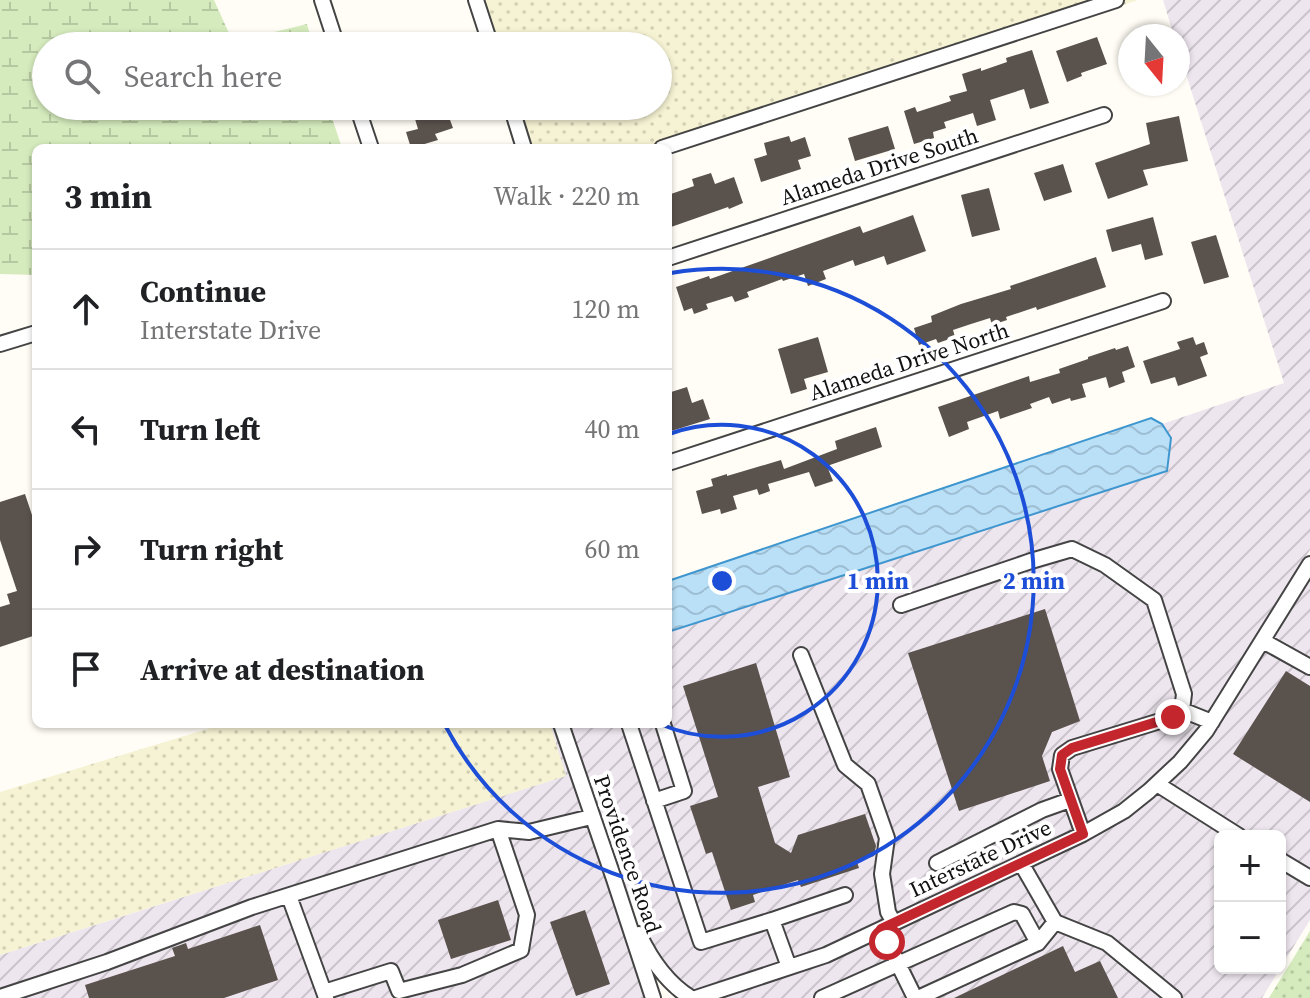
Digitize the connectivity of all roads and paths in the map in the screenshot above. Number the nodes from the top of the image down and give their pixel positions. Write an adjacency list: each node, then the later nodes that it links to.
1 (322, 0): 4 (street)
2 (476, 0): 5 (street)
3 (1116, 0): 11 (street)
4 (332, 32)
5 (486, 32)
6 (1104, 115): 12 (street, Alameda Drive South)
7 (362, 120): 9 (street)
8 (515, 120): 10 (street)
9 (370, 144)
10 (523, 144)
11 (672, 145)
12 (672, 257)
13 (1163, 301): 16 (street, Alameda Drive North)
14 (32, 334): 15 (street)
15 (0, 344)
16 (672, 462)
17 (1310, 564): 19 (street, Interstate Drive)
18 (901, 605): 22 (street)
19 (1263, 641): 21 (street); 23 (street, Interstate Drive)
20 (801, 655): 43 (street)
21 (1310, 667)
22 (1182, 710): 23 (street); 28 (street)
23 (1212, 722): 27 (street, Interstate Drive)
24 (562, 728): 30 (street, Providence Road)
25 (630, 728): 29 (street)
26 (664, 728): 29 (street)
27 (1157, 784): 32 (street); 33 (street, Interstate Drive)
28 (1070, 800): 33 (street); 34 (street)
29 (654, 801): 41 (street)
30 (591, 817): 31 (street); 38 (street, Providence Road)
31 (498, 829): 40 (street); 47 (street)
32 (1230, 830)
33 (1083, 834): 35 (street, Interstate Drive)
34 (937, 863)
35 (1021, 863): 42 (street); 43 (street, Interstate Drive)
36 (1286, 864): 37 (street)
37 (1310, 878)
38 (614, 879): 49 (street, Providence Road); 50 (street)
39 (845, 895): 41 (street)
40 (289, 896): 47 (street); 48 (street)
41 (772, 920): 46 (street)
42 (1055, 922): 44 (street); 53 (street)
43 (887, 926): 45 (street); 46 (street, Interstate Drive)
44 (1038, 943): 45 (street); 52 (street)
45 (899, 965): 51 (street); 52 (street)
46 (789, 967): 50 (street, Interstate Drive)
47 (325, 995)
48 (0, 997)
49 (653, 998)
50 (695, 998)
51 (822, 998)
52 (917, 998)
53 (1174, 998)

